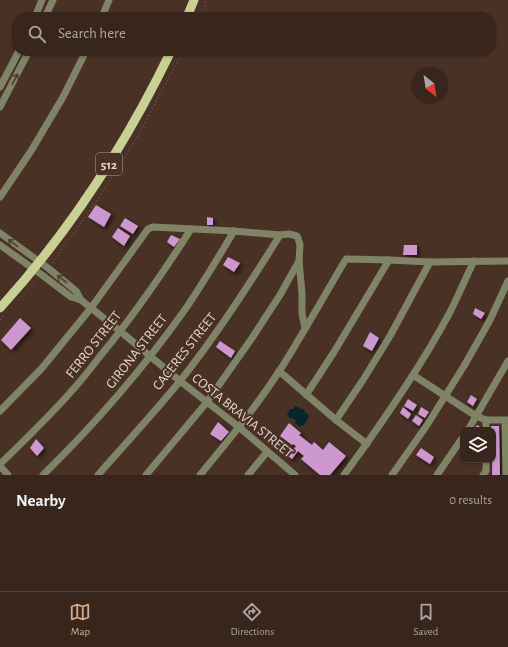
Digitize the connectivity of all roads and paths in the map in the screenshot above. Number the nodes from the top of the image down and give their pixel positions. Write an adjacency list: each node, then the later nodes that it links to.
1 (42, 0): 6 (street)
2 (53, 0): 7 (street)
3 (109, 0): 8 (street)
4 (194, 0): 9 (main road)
5 (207, 0): 10 (path)
6 (37, 12)
7 (47, 12)
8 (104, 12)
9 (188, 12)
10 (201, 12)
11 (16, 56): 15 (street)
12 (26, 56): 16 (street, one-way to 12)
13 (84, 56): 17 (street)
14 (168, 56): 28 (main road, 512)
15 (0, 87)
16 (0, 107)
17 (0, 197)
18 (191, 229): 19 (street); 31 (street); 33 (street, FERRO STREET)
19 (234, 231): 21 (street); 34 (street, GIRONA STREET)
20 (0, 233): 28 (street, one-way to 20)
21 (280, 235): 24 (street); 38 (street, CACERES STREET)
22 (0, 245): 28 (street)
23 (389, 260): 26 (street); 32 (street); 39 (street)
24 (299, 261): 32 (street); 41 (street)
25 (474, 261): 26 (street); 27 (street); 37 (street)
26 (430, 262): 44 (street)
27 (508, 262)
28 (36, 265): 30 (main road); 31 (street, COSTA BRAVIA STREET)
29 (508, 281): 40 (street)
30 (0, 308)
31 (91, 308): 33 (street, COSTA BRAVIA STREET); 42 (street)
32 (306, 328): 36 (street)
33 (120, 331): 34 (street, COSTA BRAVIA STREET); 54 (street, FERRO STREET)
34 (150, 356): 38 (street, COSTA BRAVIA STREET); 57 (street, GIRONA STREET)
35 (508, 362): 43 (street)
36 (279, 371): 39 (street); 47 (street)
37 (414, 375): 40 (street); 51 (street)
38 (180, 381): 41 (street, COSTA BRAVIA STREET); 58 (street, CACERES STREET)
39 (306, 395): 44 (street)
40 (445, 396): 43 (street); 64 (street)
41 (207, 402): 47 (street, COSTA BRAVIA STREET); 59 (street)
42 (0, 411)
43 (476, 416): 45 (street); 48 (street)
44 (336, 420): 51 (street)
45 (486, 420): 46 (street); 49 (street)
46 (506, 423): 55 (street)
47 (239, 427): 52 (street, COSTA BRAVIA STREET); 60 (street)
48 (470, 427)
49 (486, 427)
50 (460, 441): 65 (street)
51 (367, 444): 63 (street)
52 (267, 452): 61 (street); 62 (street, COSTA BRAVIA STREET)
53 (486, 463): 66 (street)
54 (0, 465): 56 (street)
55 (506, 472)
56 (8, 475)
57 (43, 475)
58 (98, 475)
59 (146, 475)
60 (200, 475)
61 (248, 475)
62 (295, 475)
63 (344, 475)
64 (392, 475)
65 (437, 475)
66 (483, 475)

